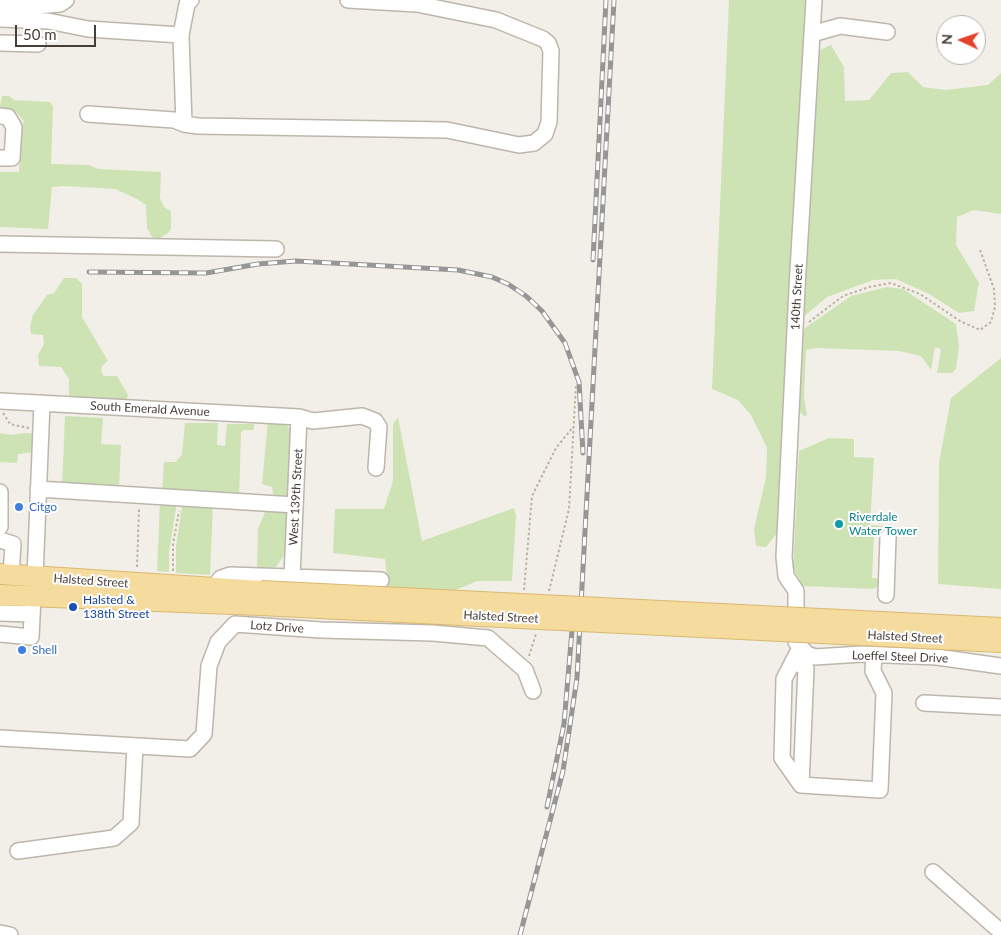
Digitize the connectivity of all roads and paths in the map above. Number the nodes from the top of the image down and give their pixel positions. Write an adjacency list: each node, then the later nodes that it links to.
1 (66, 0): 5 (street)
2 (191, 0): 9 (street)
3 (348, 0): 14 (street)
4 (814, 0): 8 (street, 140th Street)
5 (0, 9)
6 (0, 19): 9 (street)
7 (887, 32): 8 (street)
8 (812, 34): 19 (street, 140th Street)
9 (181, 35): 14 (street)
10 (0, 43): 11 (street)
11 (38, 44)
12 (88, 114): 14 (street)
13 (0, 116): 15 (street)
14 (184, 124)
15 (0, 158)
16 (0, 244): 17 (street)
17 (276, 249)
18 (980, 250): 19 (path)
19 (795, 336): 54 (street, 140th Street)
20 (576, 384): 24 (path)
21 (2, 401): 22 (street, South Emerald Avenue); 25 (path)
22 (42, 403): 23 (street, South Emerald Avenue); 25 (street)
23 (300, 417): 26 (street, South Emerald Avenue); 30 (street, West 139th Street)
24 (573, 426): 42 (path); 43 (path)
25 (41, 427): 27 (street)
26 (376, 468)
27 (38, 489): 29 (street); 37 (street)
28 (0, 492): 32 (street)
29 (176, 499): 30 (street); 40 (path)
30 (295, 505): 38 (street, West 139th Street)
31 (139, 509): 35 (path)
32 (0, 527)
33 (888, 537): 45 (street)
34 (0, 540): 36 (street)
35 (136, 572)
36 (6, 575): 37 (main road, Halsted Street)
37 (35, 577): 40 (main road, Halsted Street)
38 (292, 577): 39 (street); 41 (street)
39 (381, 580)
40 (173, 586): 41 (main road, Halsted Street)
41 (213, 588): 46 (main road, Halsted Street)
42 (524, 591)
43 (548, 594)
44 (0, 595): 47 (main road, Halsted Street)
45 (886, 595)
46 (260, 598): 47 (main road, Halsted Street); 52 (main road, Halsted Street, bridge)
47 (33, 606): 48 (street); 51 (street)
48 (0, 613)
49 (1001, 628): 52 (main road, Halsted Street)
50 (536, 632): 56 (path)
51 (0, 634)
52 (988, 637)
53 (874, 654): 54 (street, Loeffel Steel Drive); 55 (street, Loeffel Steel Drive); 62 (street)
54 (797, 655): 62 (street); 62 (street)
55 (1001, 666)
56 (525, 670): 57 (street, Lotz Drive); 61 (street, Lotz Drive)
57 (533, 692)
58 (924, 703): 59 (street)
59 (1001, 707)
60 (0, 738): 61 (street, Lotz Drive)
61 (135, 746): 63 (street)
62 (801, 785)
63 (18, 851)
64 (933, 872): 65 (street)
65 (1001, 932)
66 (0, 934): 67 (street)
67 (10, 935)

